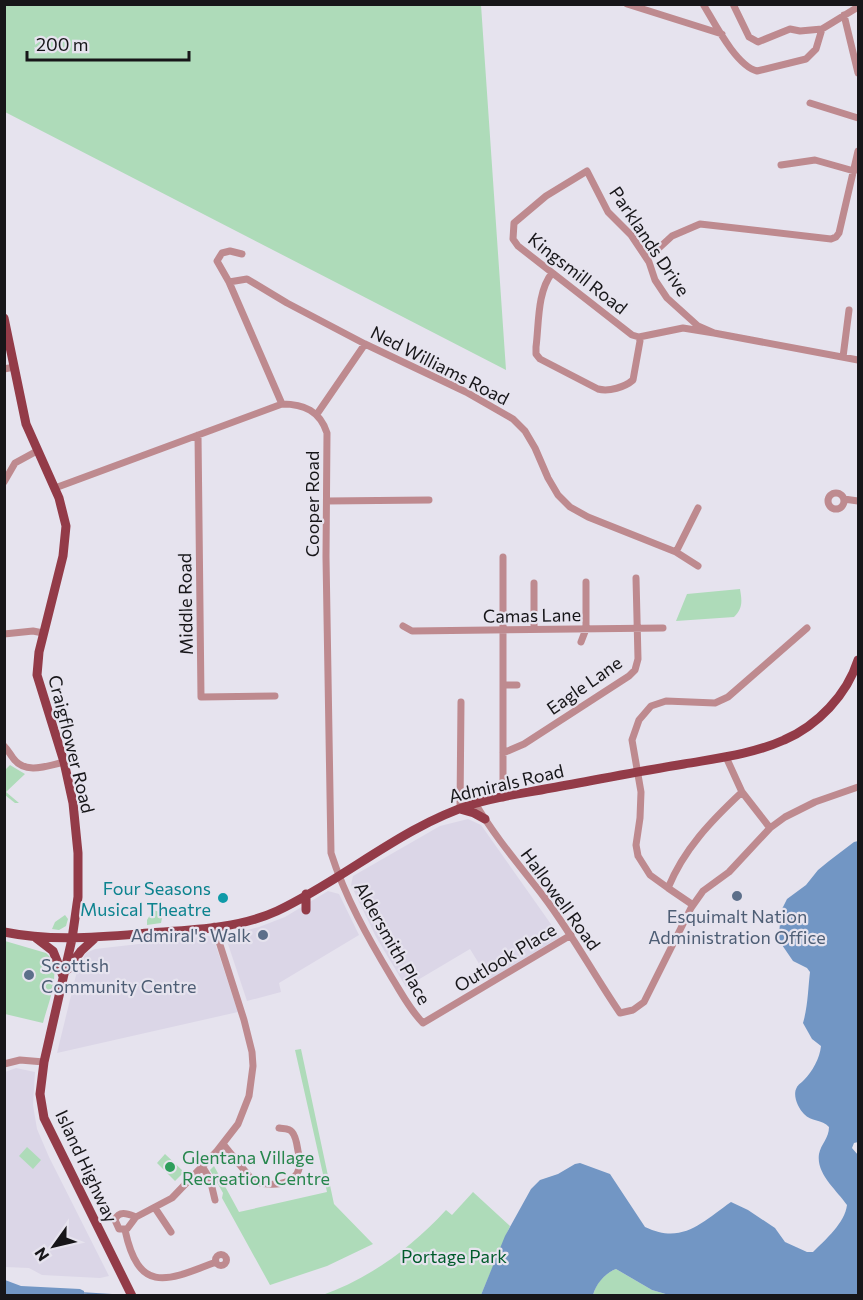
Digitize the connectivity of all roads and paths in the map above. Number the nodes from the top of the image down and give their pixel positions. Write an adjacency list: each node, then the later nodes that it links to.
1 (703, 4): 7 (street)
2 (733, 4): 6 (street)
3 (632, 5): 7 (street)
4 (858, 7): 5 (street)
5 (844, 15): 6 (street); 8 (street)
6 (822, 29): 7 (street)
7 (722, 34)
8 (858, 73)
9 (810, 103): 10 (street)
10 (858, 118)
11 (858, 151): 14 (street)
12 (781, 165): 14 (street)
13 (587, 171): 16 (street, Parklands Drive); 17 (street, Kingsmill Road)
14 (854, 171): 16 (street)
15 (242, 254): 18 (street)
16 (647, 259): 21 (street, Parklands Drive)
17 (552, 273): 22 (street, Kingsmill Road); 22 (street)
18 (229, 282): 23 (street, Ned Williams Road); 27 (street)
19 (849, 310): 24 (street)
20 (4, 318): 26 (main road, Craigflower Road)
21 (695, 327): 22 (street); 24 (street, Parklands Drive)
22 (639, 337)
23 (365, 344): 28 (street); 38 (street, Ned Williams Road)
24 (843, 357): 25 (street, Parklands Drive)
25 (858, 360)
26 (9, 368): 30 (main road, Craigflower Road)
27 (282, 404): 28 (street); 29 (street)
28 (317, 414): 35 (street, Cooper Road)
29 (198, 435): 32 (street); 57 (street, Middle Road)
30 (37, 451): 31 (street); 32 (main road, Craigflower Road)
31 (4, 482)
32 (55, 489): 51 (main road, Craigflower Road)
33 (844, 499): 36 (street)
34 (429, 500): 35 (street)
35 (327, 501): 71 (street, Cooper Road)
36 (858, 501)
37 (698, 507): 38 (street)
38 (676, 552): 40 (street, Ned Williams Road)
39 (503, 557): 50 (street)
40 (698, 566)
41 (636, 578): 47 (street, Eagle Lane)
42 (586, 582): 46 (street)
43 (534, 583): 45 (street)
44 (403, 626): 50 (street, Camas Lane)
45 (534, 628): 46 (street, Camas Lane); 50 (street, Camas Lane)
46 (586, 628): 47 (street, Camas Lane); 53 (street)
47 (638, 628): 48 (street, Camas Lane); 60 (street, Eagle Lane)
48 (663, 628)
49 (807, 628): 63 (street)
50 (504, 631): 55 (street)
51 (43, 633): 52 (street); 62 (main road, Craigflower Road)
52 (4, 634)
53 (581, 642)
54 (858, 660): 61 (main road, Admirals Road)
55 (504, 685): 56 (street); 60 (street)
56 (517, 685)
57 (275, 696)
58 (461, 702): 68 (street)
59 (4, 746): 62 (street)
60 (503, 753): 66 (street)
61 (726, 756): 63 (main road, Admirals Road); 65 (street)
62 (63, 762): 81 (main road, Craigflower Road)
63 (638, 772): 66 (main road, Admirals Road); 72 (street)
64 (858, 787): 70 (street)
65 (742, 792): 70 (street); 72 (street)
66 (502, 798): 67 (main road, Admirals Road)
67 (475, 804): 68 (main road, Admirals Road); 69 (street, Hallowell Road)
68 (460, 809): 69 (main road); 71 (main road, Admirals Road)
69 (485, 819): 79 (street, Hallowell Road)
70 (770, 828): 75 (street)
71 (338, 876): 73 (main road, Admirals Road); 83 (street, Aldersmith Place)
72 (668, 888): 75 (street)
73 (306, 894): 74 (main road, Admirals Road); 74 (main road)
74 (293, 902): 76 (main road, Admirals Road)
75 (693, 905): 79 (street, Hallowell Road)
76 (214, 926): 80 (main road, Admirals Road); 87 (street)
77 (4, 932): 78 (main road, Admirals Road)
78 (31, 935): 81 (main road, Admirals Road); 82 (main road)
79 (571, 935): 83 (street, Outlook Place)
80 (96, 938): 81 (main road, Admirals Road); 82 (main road)
81 (72, 939): 82 (main road, Island Highway)
82 (63, 976): 84 (main road, Island Highway)
83 (423, 1023)
84 (44, 1062): 85 (street); 95 (main road, Island Highway)
85 (4, 1064)
86 (279, 1128): 87 (street)
87 (223, 1144): 88 (street)
88 (202, 1166): 89 (street); 90 (street)
89 (215, 1200)
90 (155, 1208): 91 (street); 93 (street)
91 (136, 1217): 92 (street); 92 (street)
92 (125, 1230): 94 (street)
93 (171, 1232)
94 (216, 1262)
95 (132, 1296)

